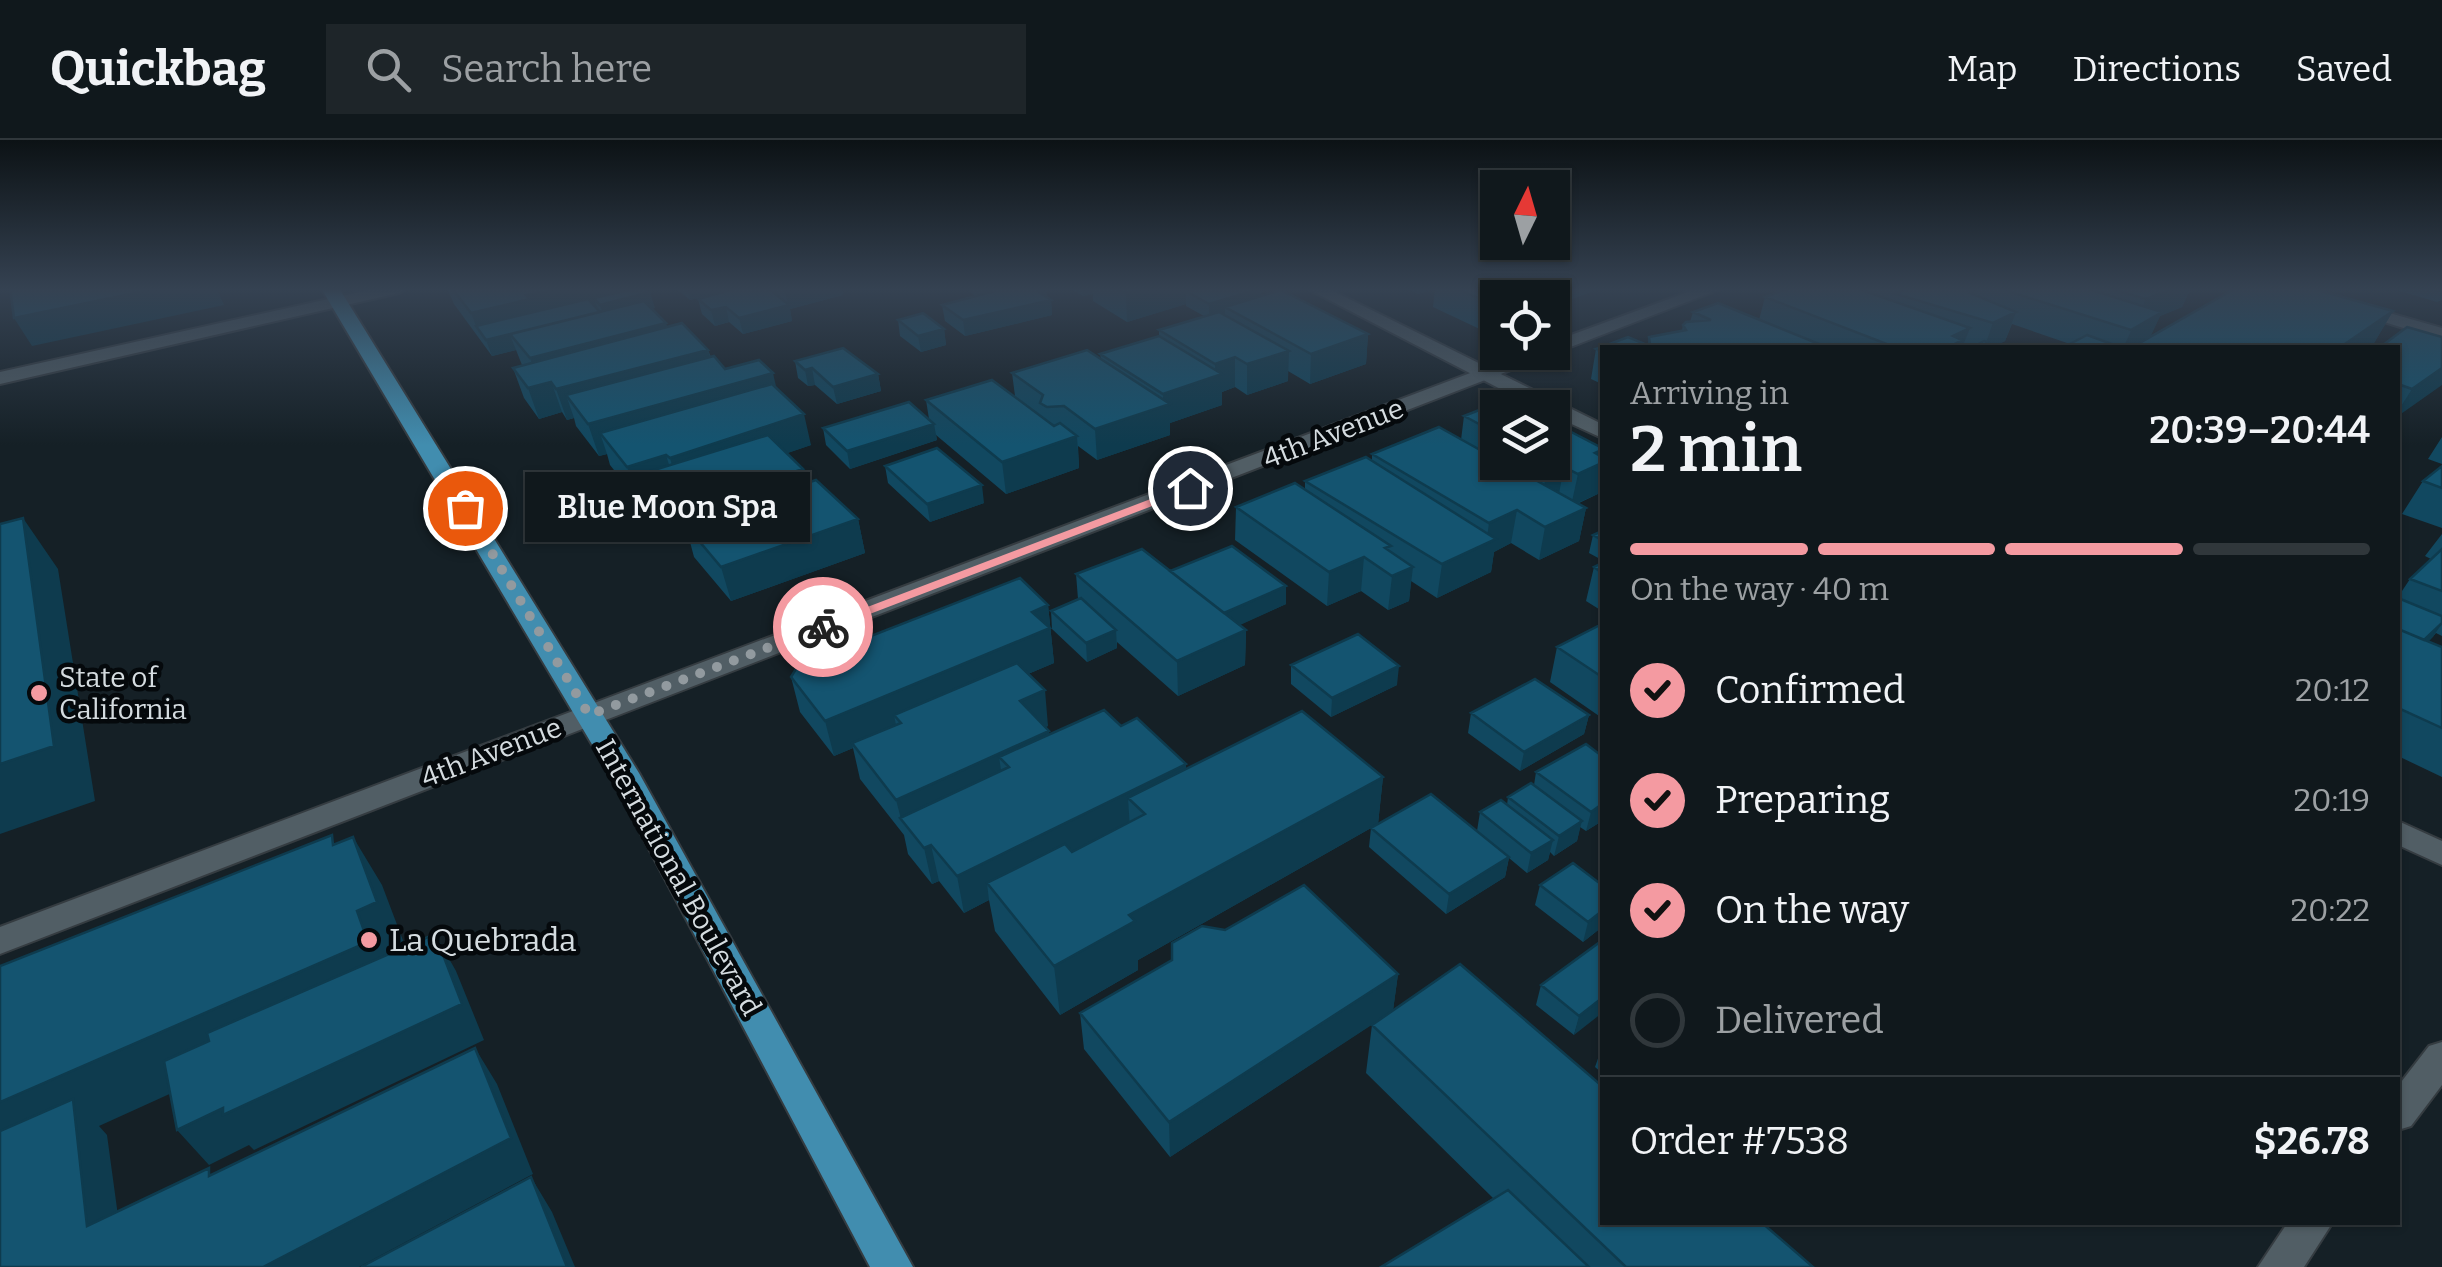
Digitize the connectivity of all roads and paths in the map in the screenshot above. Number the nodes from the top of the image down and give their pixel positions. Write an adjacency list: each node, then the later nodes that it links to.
1 (151, 341): 6 (street)
2 (362, 341): 8 (main road, International Boulevard)
3 (1420, 341): 5 (street)
4 (1498, 370): 5 (street, 4th Avenue)
5 (1488, 374): 7 (street); 8 (street, 4th Avenue)
6 (0, 378)
7 (1600, 431)
8 (589, 715): 11 (street, 4th Avenue); 15 (main road, International Boulevard)
9 (2400, 833): 10 (street)
10 (2442, 854)
11 (0, 940)
12 (2442, 1057): 13 (street)
13 (2400, 1111)
14 (2311, 1225): 16 (street)
15 (892, 1267)
16 (2278, 1267)

